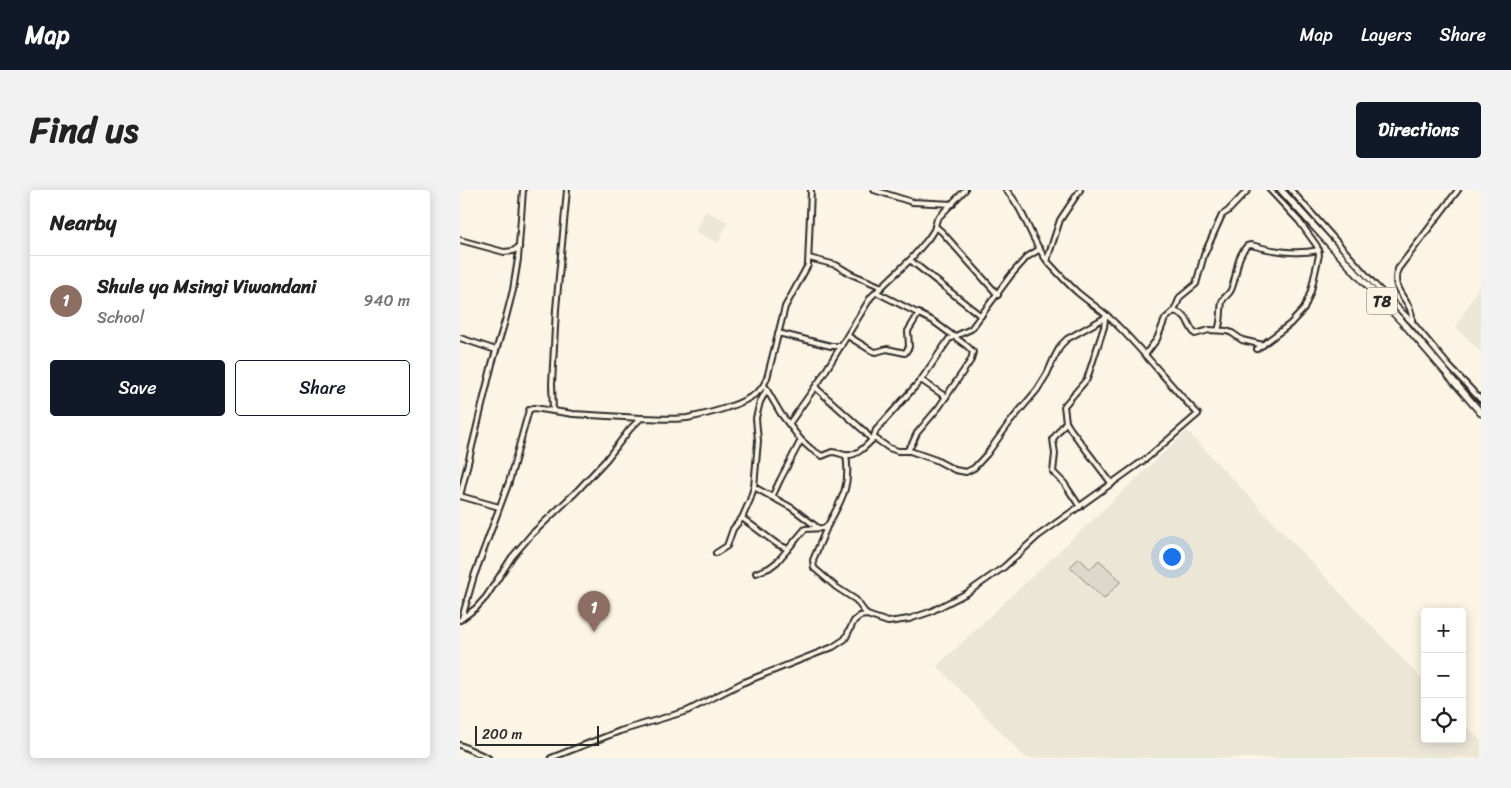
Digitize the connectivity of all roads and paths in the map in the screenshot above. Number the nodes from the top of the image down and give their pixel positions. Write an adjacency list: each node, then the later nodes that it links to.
1 (523, 190): 16 (street)
2 (566, 190): 45 (street)
3 (811, 190): 19 (street)
4 (874, 190): 13 (street)
5 (965, 190): 13 (street)
6 (1006, 190): 17 (street)
7 (1080, 190): 21 (street)
8 (1248, 190): 25 (street)
9 (1270, 190): 18 (street)
10 (1281, 190): 29 (highway, T8)
11 (1291, 190): 29 (street)
12 (1458, 190): 29 (street)
13 (953, 204): 14 (street)
14 (935, 226): 20 (street); 24 (street)
15 (460, 240): 16 (street)
16 (519, 247): 38 (street)
17 (1040, 249): 21 (street); 24 (street)
18 (1318, 250): 30 (street); 35 (street)
19 (809, 258): 22 (street); 31 (street)
20 (910, 260): 22 (street); 27 (street)
21 (1047, 260): 28 (street)
22 (882, 287): 23 (street)
23 (876, 292): 26 (street); 32 (street)
24 (998, 295): 27 (street)
25 (1174, 311): 30 (street); 39 (street)
26 (919, 313): 32 (street); 33 (street)
27 (981, 316): 33 (street)
28 (1106, 317): 39 (street); 48 (street); 52 (street)
29 (1409, 324): 44 (street); 46 (highway, T8)
30 (1218, 330): 35 (street)
31 (778, 333): 36 (street); 41 (street)
32 (848, 336): 36 (street)
33 (955, 336): 40 (street); 43 (street)
34 (460, 338): 38 (street)
35 (1263, 345): 37 (street)
36 (842, 346): 42 (street)
37 (1257, 349)
38 (496, 350): 56 (street)
39 (1145, 356): 54 (street)
40 (921, 380): 43 (street); 51 (street)
41 (765, 387): 47 (street); 49 (street); 55 (street)
42 (815, 387): 49 (street); 51 (street)
43 (946, 397): 52 (street)
44 (1481, 400)
45 (553, 411): 47 (street); 58 (street)
46 (1481, 412)
47 (641, 418): 67 (street)
48 (1066, 422): 54 (street); 59 (street)
49 (789, 424): 50 (street)
50 (801, 440): 53 (street); 57 (street)
51 (873, 440): 52 (street); 53 (street)
52 (907, 451)
53 (846, 456): 61 (street)
54 (1112, 484): 59 (street)
55 (754, 487): 57 (street); 60 (street)
56 (460, 496): 58 (street)
57 (772, 498): 62 (street)
58 (499, 507): 67 (street)
59 (1080, 507): 66 (street)
60 (742, 518): 63 (street); 64 (street)
61 (827, 527): 62 (street); 66 (street)
62 (818, 528): 63 (street)
63 (788, 549): 65 (street)
64 (716, 553)
65 (756, 573)
66 (867, 615): 70 (street)
67 (461, 620)
68 (460, 745): 69 (street)
69 (488, 758)
70 (551, 758)

